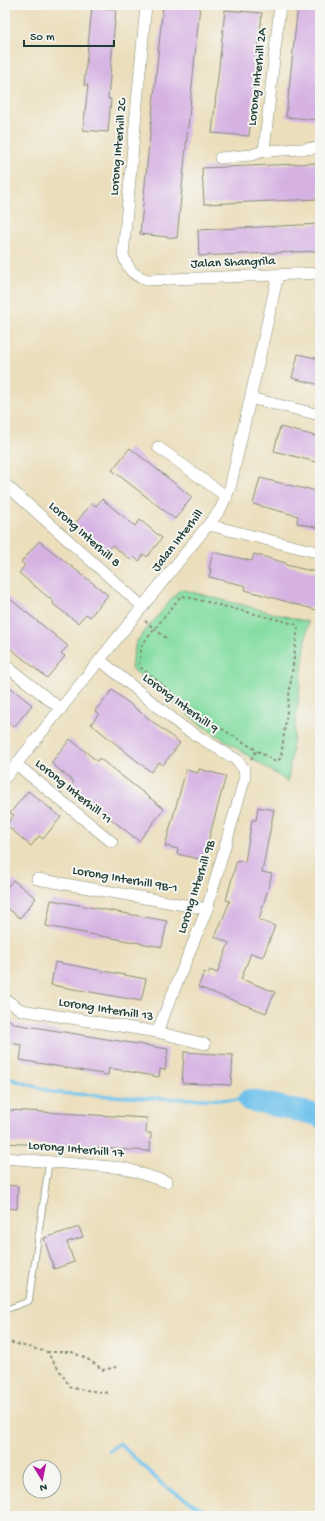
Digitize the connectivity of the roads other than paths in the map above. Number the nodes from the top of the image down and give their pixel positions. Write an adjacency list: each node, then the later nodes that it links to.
1 (146, 5): 8 (street, Lorong Interhill 2C)
2 (280, 5): 4 (street, Lorong Interhill 2A)
3 (320, 148): 4 (street)
4 (264, 151): 5 (street)
5 (220, 158)
6 (320, 273): 7 (street, Jalan Shangrila)
7 (278, 275): 8 (street, Jalan Shangrila); 9 (street, Jalan Interhill)
8 (146, 280)
9 (250, 398): 10 (street); 13 (street, Jalan Interhill)
10 (320, 415)
11 (158, 448): 13 (street)
12 (5, 484): 16 (street, Lorong Interhill 8)
13 (226, 497): 14 (street, Jalan Interhill)
14 (209, 525): 15 (street); 16 (street, Jalan Interhill)
15 (320, 553)
16 (140, 611): 17 (street, Jalan Interhill)
17 (100, 660): 19 (street, Jalan Interhill); 21 (street, Lorong Interhill 9)
18 (5, 665): 19 (street)
19 (61, 709): 20 (street, Jalan Interhill)
20 (16, 764): 22 (street, Jalan Interhill); 23 (street, Lorong Interhill 11)
21 (244, 769): 25 (street, Lorong Interhill 9B)
22 (5, 778)
23 (112, 842)
24 (37, 879): 25 (street, Lorong Interhill 9B-1)
25 (207, 909): 27 (street, Lorong Interhill 9B)
26 (5, 999): 27 (street, Lorong Interhill 13)
27 (157, 1032): 28 (street, Lorong Interhill 13)
28 (205, 1044)
29 (5, 1158): 30 (street, Lorong Interhill 17)
30 (49, 1162): 31 (street, Lorong Interhill 17); 32 (lane)
31 (167, 1182)
32 (5, 1310)

